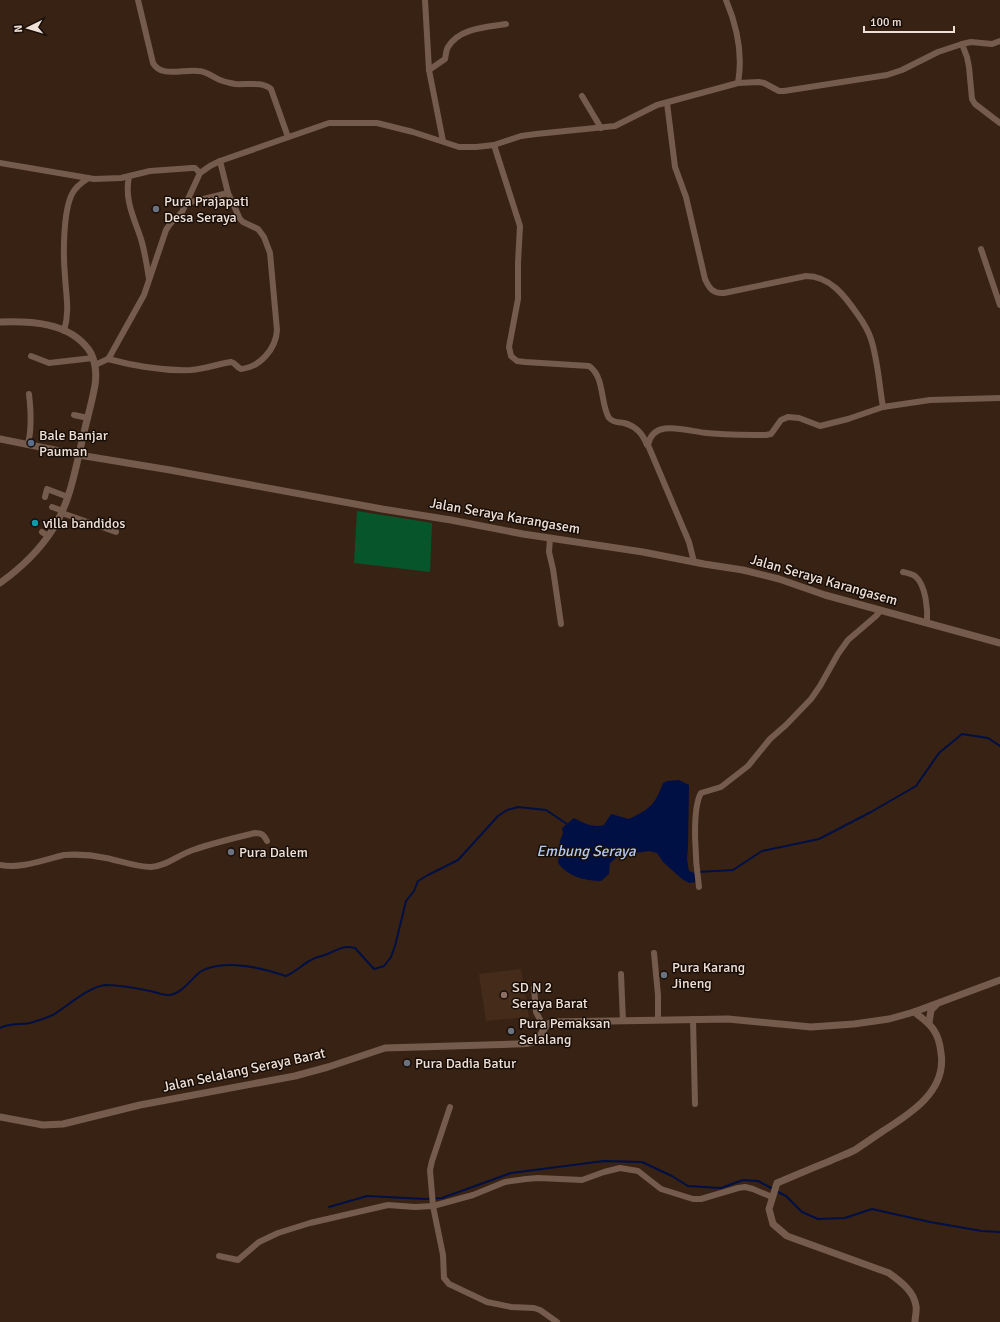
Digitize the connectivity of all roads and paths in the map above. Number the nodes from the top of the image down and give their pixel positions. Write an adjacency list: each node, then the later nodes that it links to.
1 (138, 0): 13 (street)
2 (425, 0): 7 (street)
3 (726, 0): 8 (street)
4 (506, 24): 7 (street)
5 (1000, 41): 6 (street)
6 (962, 44): 8 (street); 11 (street)
7 (429, 70): 14 (street)
8 (738, 83): 10 (street)
9 (582, 96): 12 (street)
10 (668, 103): 12 (street); 33 (street)
11 (1000, 123)
12 (601, 128): 15 (street)
13 (288, 137): 14 (street); 16 (street)
14 (443, 141): 15 (street)
15 (494, 145): 38 (street)
16 (220, 161): 18 (street); 21 (street)
17 (0, 163): 20 (street)
18 (200, 174): 19 (street); 22 (street)
19 (129, 177): 20 (street); 24 (street)
20 (87, 179): 27 (street)
21 (228, 193): 22 (street); 29 (street)
22 (187, 203): 24 (street)
23 (981, 249): 25 (street)
24 (149, 280): 29 (street)
25 (1000, 305)
26 (0, 322): 27 (street)
27 (64, 331): 30 (street)
28 (31, 356): 30 (street)
29 (108, 359): 30 (street)
30 (94, 361): 35 (street)
31 (29, 394): 37 (street)
32 (1000, 398): 33 (street)
33 (883, 406): 38 (street)
34 (74, 415): 35 (street)
35 (88, 418): 39 (street)
36 (0, 439): 37 (street, Jalan Seraya Karangasem)
37 (28, 444): 39 (street, Jalan Seraya Karangasem)
38 (648, 445): 46 (street)
39 (80, 455): 41 (street); 45 (street, Jalan Seraya Karangasem)
40 (45, 497): 41 (street)
41 (68, 497): 43 (street)
42 (52, 507): 43 (street)
43 (62, 512): 44 (street); 48 (street)
44 (116, 532)
45 (550, 538): 46 (street, Jalan Seraya Karangasem); 51 (street)
46 (694, 562): 49 (street, Jalan Seraya Karangasem)
47 (903, 572): 50 (street)
48 (0, 583)
49 (881, 610): 50 (street, Jalan Seraya Karangasem); 55 (street)
50 (927, 623): 52 (street, Jalan Seraya Karangasem)
51 (561, 624)
52 (1000, 643)
53 (267, 841): 54 (street)
54 (0, 865)
55 (699, 887)
56 (654, 953): 63 (street)
57 (621, 974): 64 (street)
58 (1000, 980): 60 (street, Jalan Selalang Seraya Barat)
59 (534, 988): 66 (street)
60 (936, 1005): 61 (street, Jalan Selalang Seraya Barat); 65 (street)
61 (914, 1012): 62 (street, Jalan Selalang Seraya Barat); 65 (street)
62 (693, 1019): 63 (street, Jalan Selalang Seraya Barat); 67 (street)
63 (658, 1020): 64 (street, Jalan Selalang Seraya Barat)
64 (623, 1021): 66 (street, Jalan Selalang Seraya Barat)
65 (929, 1023): 70 (street)
66 (544, 1028): 69 (street, Jalan Selalang Seraya Barat)
67 (695, 1104)
68 (450, 1107): 71 (street)
69 (0, 1117)
70 (772, 1196): 71 (street); 74 (street)
71 (433, 1206): 72 (street); 73 (street)
72 (219, 1256)
73 (557, 1322)
74 (915, 1322)

